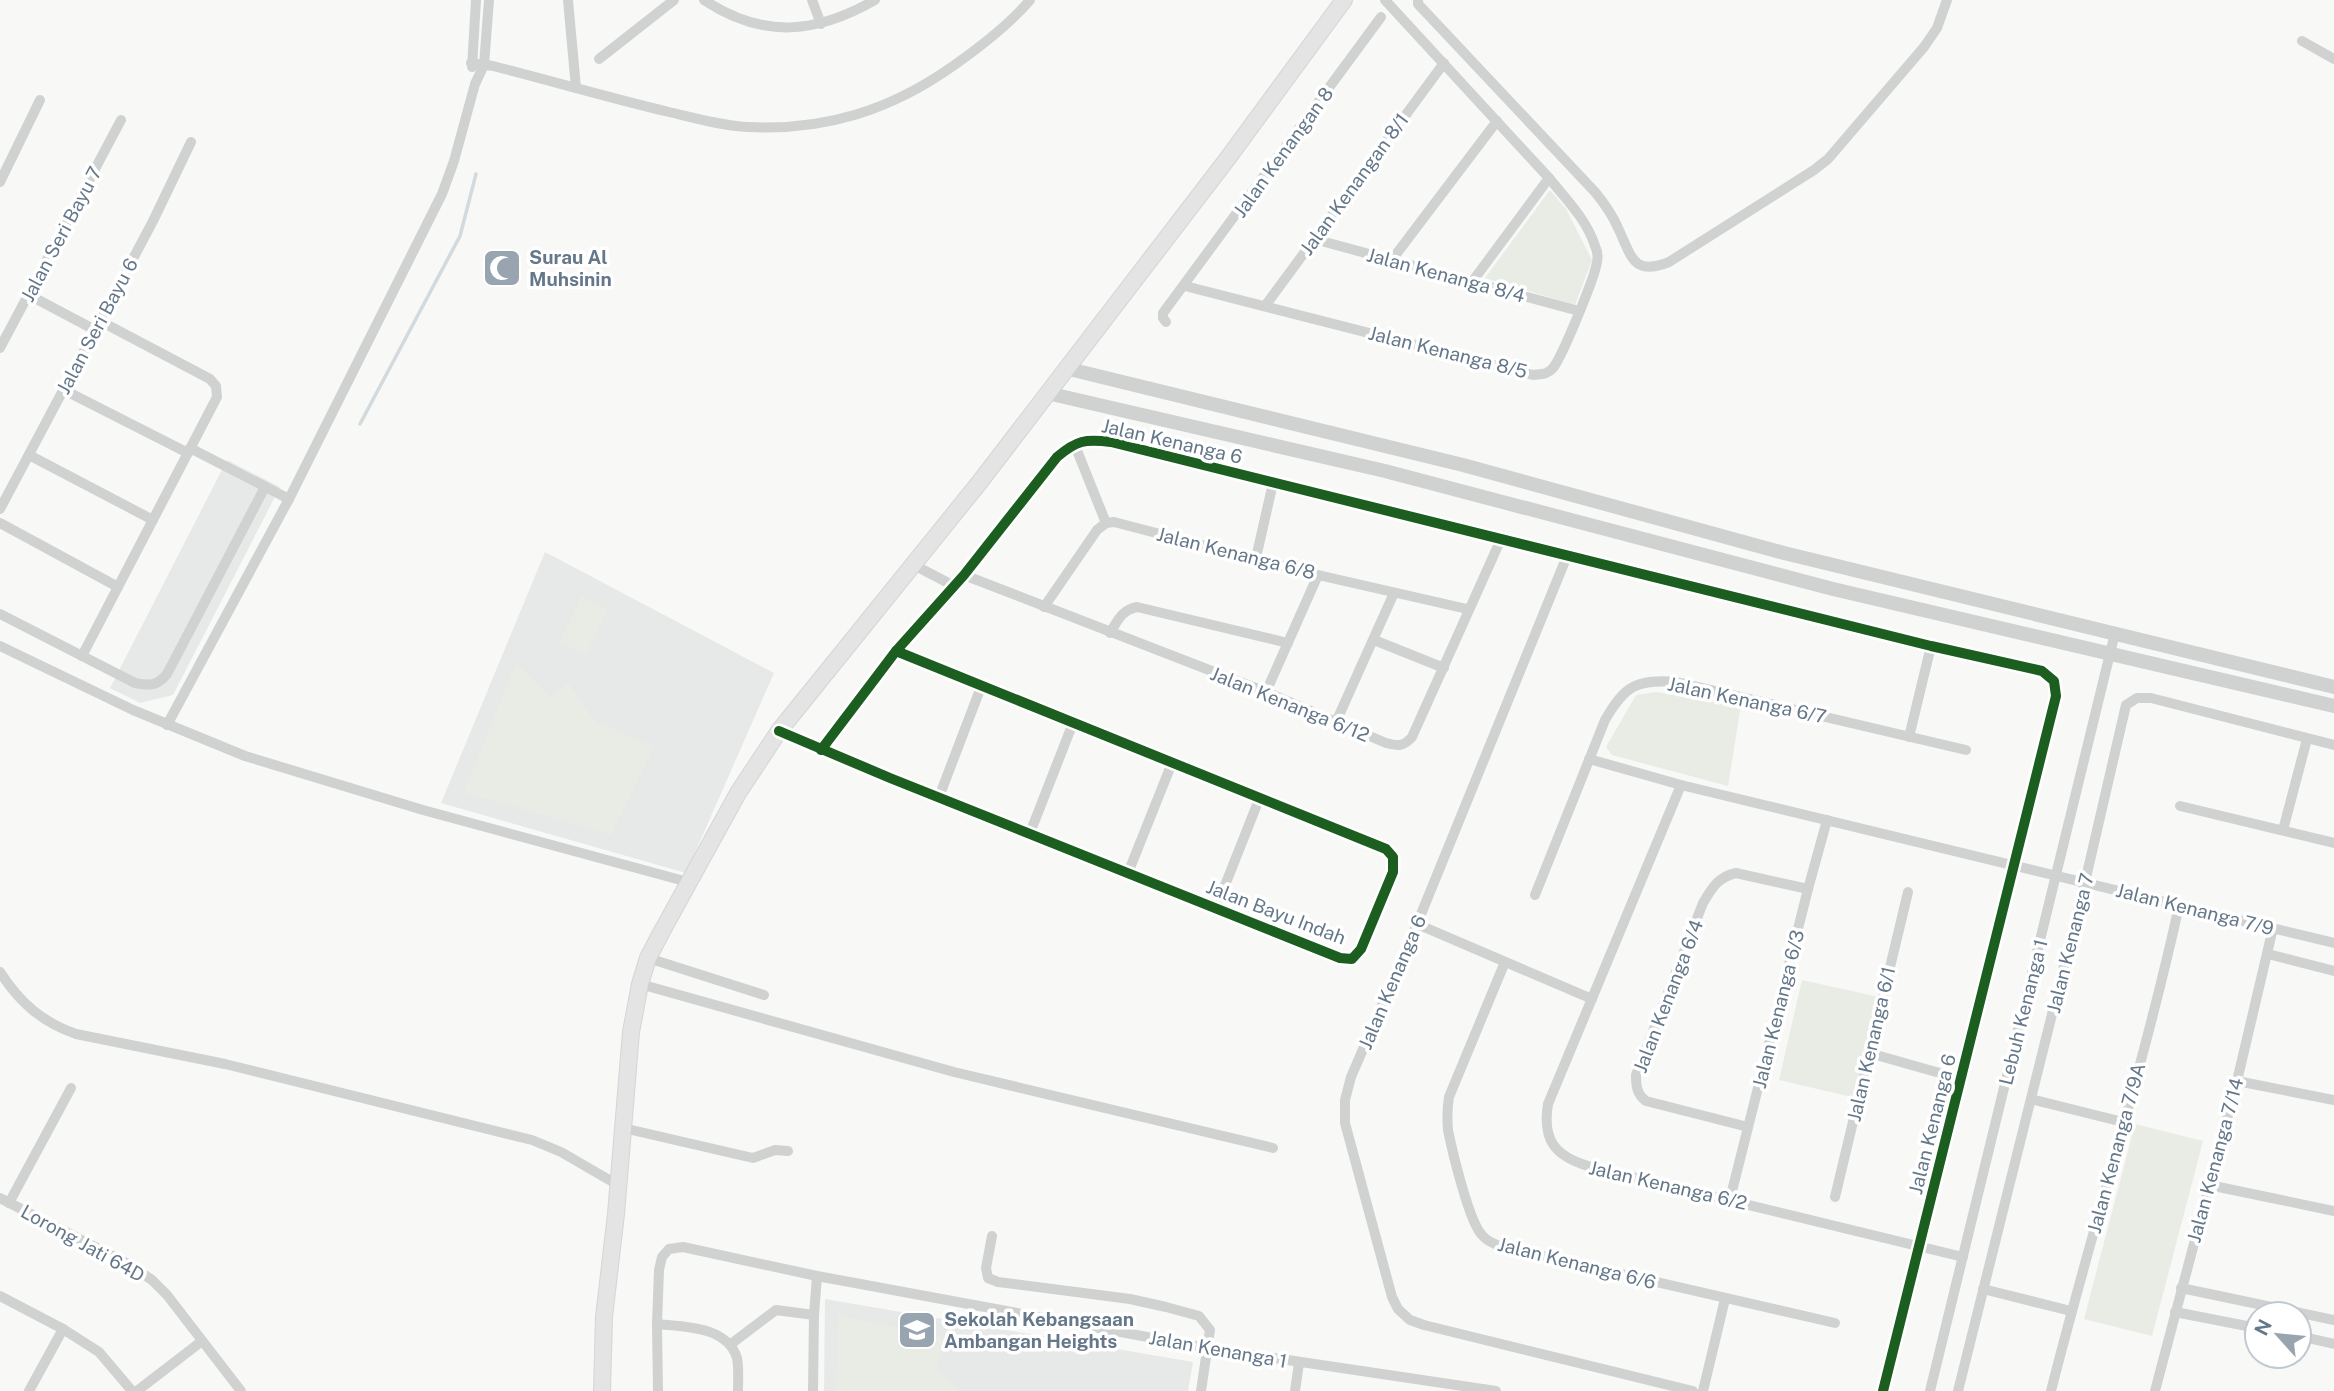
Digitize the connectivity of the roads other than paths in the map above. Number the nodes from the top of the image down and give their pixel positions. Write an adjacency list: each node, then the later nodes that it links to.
1 (476, 0): 18 (street)
2 (489, 0): 20 (street)
3 (568, 0): 22 (street)
4 (674, 0): 16 (street)
5 (704, 0): 14 (street)
6 (812, 0): 14 (street)
7 (875, 0): 14 (street)
8 (1030, 0): 22 (street)
9 (1344, 0): 39 (main road)
10 (1385, 0): 19 (street, Jalan Kenanga 8/5)
11 (1418, 0): 12 (street)
12 (1947, 0)
13 (1381, 17): 32 (street, Jalan Kenangan 8)
14 (821, 24)
15 (2302, 41): 17 (street)
16 (599, 59)
17 (2334, 60)
18 (471, 63): 20 (street); 21 (street)
19 (1444, 63): 25 (street, Jalan Kenanga 8/5); 29 (street, Jalan Kenangan 8/1)
20 (484, 65): 21 (street); 22 (street)
21 (475, 84): 47 (street)
22 (576, 88)
23 (40, 100): 28 (street)
24 (121, 120): 33 (street, Jalan Seri Bayu 7)
25 (1497, 121): 27 (street, Jalan Kenanga 8/5); 30 (street)
26 (191, 142): 37 (street, Jalan Seri Bayu 6)
27 (1549, 178): 31 (street); 35 (street, Jalan Kenanga 8/5)
28 (0, 182)
29 (1314, 239): 30 (street, Jalan Kenanga 8/4); 34 (street, Jalan Kenangan 8/1)
30 (1391, 261): 31 (street, Jalan Kenanga 8/4)
31 (1472, 282): 35 (street, Jalan Kenanga 8/4)
32 (1185, 286): 34 (street, Jalan Kenanga 8/5); 36 (street, Jalan Kenangan 8)
33 (29, 295): 37 (street); 38 (street, Jalan Seri Bayu 7)
34 (1265, 306): 35 (street, Jalan Kenanga 8/5)
35 (1579, 311)
36 (1166, 322)
37 (98, 326): 40 (street, Jalan Seri Bayu 6); 43 (street)
38 (0, 348)
39 (1065, 369): 41 (main road); 65 (street)
40 (64, 390): 43 (street); 44 (street, Jalan Seri Bayu 6)
41 (1046, 393): 55 (main road); 71 (street)
42 (1074, 443): 45 (street, Jalan Kenanga 6); 51 (street); 56 (street, Jalan Kenanga 6)
43 (189, 450): 46 (street); 49 (street)
44 (29, 455): 48 (street, Jalan Seri Bayu 6); 49 (street)
45 (1273, 483): 52 (street, Jalan Kenanga 6); 54 (street)
46 (265, 487): 47 (street); 72 (street)
47 (289, 499): 80 (street)
48 (0, 509)
49 (153, 520): 59 (street)
50 (0, 523): 59 (street)
51 (1106, 523): 54 (street, Jalan Kenanga 6/8); 61 (street)
52 (1501, 539): 53 (street, Jalan Kenanga 6); 62 (street, Jalan Kenanga 6/12)
53 (1567, 556): 69 (street); 107 (street, Jalan Kenanga 6)
54 (1256, 558): 57 (street, Jalan Kenanga 6/8)
55 (914, 565): 58 (street); 81 (main road)
56 (964, 575): 58 (street, Jalan Kenanga 6); 61 (street, Jalan Kenanga 6/12)
57 (1318, 575): 60 (street, Jalan Kenanga 6/8); 67 (street)
58 (954, 586): 70 (street, Jalan Kenanga 6)
59 (118, 587): 72 (street)
60 (1394, 593): 62 (street, Jalan Kenanga 6/8); 66 (street)
61 (1044, 607): 64 (street, Jalan Kenanga 6/12)
62 (1468, 610): 73 (street, Jalan Kenanga 6/12)
63 (0, 614): 72 (street)
64 (1110, 633): 67 (street); 76 (street, Jalan Kenanga 6/12)
65 (2115, 633): 71 (street, Lebuh Kenanga 1); 75 (street)
66 (1374, 640): 73 (street); 78 (street)
67 (1288, 643): 76 (street)
68 (0, 646): 80 (street)
69 (1931, 646): 82 (street); 97 (street, Jalan Kenanga 6)
70 (896, 651): 74 (street, Jalan Bayu Indah); 85 (street, Jalan Kenanga 6)
71 (2110, 653): 77 (street); 99 (street, Lebuh Kenanga 1)
72 (82, 656)
73 (1444, 668): 78 (street, Jalan Kenanga 6/12)
74 (981, 687): 79 (street, Jalan Bayu Indah); 90 (street)
75 (2334, 687)
76 (1266, 692): 78 (street, Jalan Kenanga 6/12)
77 (2334, 706)
78 (1336, 722)
79 (1073, 723): 88 (street, Jalan Bayu Indah); 95 (street)
80 (167, 725): 100 (street)
81 (779, 731): 85 (street, Jalan Bayu Indah); 100 (main road)
82 (1909, 737): 86 (street, Jalan Kenanga 6/7); 87 (street, Jalan Kenanga 6/7)
83 (2306, 739): 84 (street, Jalan Kenanga 7); 94 (street); 101 (street, Jalan Kenanga 7)
84 (2334, 745)
85 (821, 750): 90 (street, Jalan Bayu Indah)
86 (1966, 750)
87 (1589, 759): 89 (street); 104 (street, Jalan Kenanga 6/7)
88 (1172, 763): 91 (street, Jalan Bayu Indah); 98 (street)
89 (1681, 785): 93 (street); 117 (street, Jalan Kenanga 6/2)
90 (939, 797): 95 (street, Jalan Bayu Indah)
91 (1260, 797): 106 (street); 106 (street, Jalan Bayu Indah)
92 (2180, 806): 94 (street)
93 (1828, 820): 97 (street); 102 (street, Jalan Kenanga 6/3)
94 (2283, 830): 96 (street)
95 (1030, 833): 98 (street, Jalan Bayu Indah)
96 (2334, 843)
97 (2014, 865): 99 (street); 119 (street, Jalan Kenanga 6)
98 (1128, 873): 106 (street, Jalan Bayu Indah)
99 (2056, 876): 101 (street, Jalan Kenanga 7/9); 137 (street, Lebuh Kenanga 1)
100 (688, 882): 111 (main road)
101 (2085, 882): 105 (street, Jalan Kenanga 7/9); 122 (street, Jalan Kenanga 7)
102 (1808, 889): 125 (street, Jalan Kenanga 6/3); 125 (street, Jalan Kenanga 6/4)
103 (1908, 892): 118 (street, Jalan Kenanga 6/1)
104 (1535, 895)
105 (2179, 905): 108 (street, Jalan Kenanga 7/9); 124 (street, Jalan Kenanga 7/9A)
106 (1216, 908)
107 (1417, 924): 112 (street); 167 (street, Jalan Kenanga 6)
108 (2273, 928): 109 (street, Jalan Kenanga 7/9); 110 (street, Jalan Kenanga 7/14)
109 (2334, 943)
110 (2268, 954): 113 (street); 120 (street, Jalan Kenanga 7/14)
111 (648, 958): 115 (main road); 116 (street)
112 (1505, 962): 117 (street); 142 (street, Jalan Kenanga 6/6)
113 (2334, 971)
114 (0, 972): 129 (street)
115 (640, 984): 126 (main road); 127 (street)
116 (764, 995)
117 (1592, 999): 132 (street, Jalan Kenanga 6/2)
118 (1869, 1053): 119 (street); 131 (street, Jalan Kenanga 6/1)
119 (1961, 1079): 136 (street, Jalan Kenanga 6)
120 (2236, 1081): 123 (street); 130 (street, Jalan Kenanga 7/14)
121 (71, 1088): 133 (street)
122 (2031, 1099): 124 (street); 140 (street, Jalan Kenanga 7)
123 (2334, 1100)
124 (2123, 1122): 143 (street, Jalan Kenanga 7/9A)
125 (1748, 1127): 132 (street, Jalan Kenanga 6/3)
126 (623, 1128): 128 (street); 129 (main road)
127 (1273, 1148)
128 (788, 1151)
129 (618, 1185): 160 (main road)
130 (2209, 1185): 134 (street); 139 (street, Jalan Kenanga 7/14)
131 (1835, 1197)
132 (1730, 1199): 136 (street, Jalan Kenanga 6/2)
133 (5, 1200): 152 (street, Lorong Jati 64D)
134 (2334, 1211)
135 (992, 1237): 155 (street)
136 (1920, 1247): 137 (street, Jalan Kenanga 6/2); 169 (street, Jalan Kenanga 6)
137 (1963, 1257): 170 (street, Lebuh Kenanga 1)
138 (817, 1276): 145 (street); 148 (street, Jalan Kenanga 1); 155 (street, Jalan Kenanga 1)
139 (2181, 1288): 144 (street, Jalan Kenanga 7/14); 146 (street)
140 (1983, 1289): 143 (street); 171 (street, Jalan Kenanga 7)
141 (0, 1296): 150 (street)
142 (1725, 1299): 147 (street, Jalan Kenanga 6/6); 168 (street)
143 (2071, 1311): 172 (street, Jalan Kenanga 7/9A)
144 (2175, 1312): 149 (street); 173 (street, Jalan Kenanga 7/14)
145 (814, 1315): 153 (street); 163 (street)
146 (2334, 1320)
147 (1835, 1323)
148 (657, 1324): 153 (street); 161 (street)
149 (2243, 1325)
150 (63, 1329): 157 (street); 158 (street)
151 (2313, 1339): 154 (street)
152 (202, 1341): 158 (street); 159 (street, Lorong Jati 64D)
153 (731, 1344): 162 (street)
154 (2334, 1344)
155 (1207, 1348): 156 (street, Jalan Kenanga 1); 164 (street)
156 (1299, 1363): 165 (street); 166 (street, Jalan Kenanga 1)
157 (29, 1391)
158 (135, 1391)
159 (241, 1391)
160 (602, 1391)
161 (658, 1391)
162 (738, 1391)
163 (813, 1391)
164 (1201, 1391)
165 (1295, 1391)
166 (1496, 1391)
167 (1693, 1391)
168 (1703, 1391)
169 (1883, 1391)
170 (1930, 1391)
171 (1958, 1391)
172 (2052, 1391)
173 (2155, 1391)

